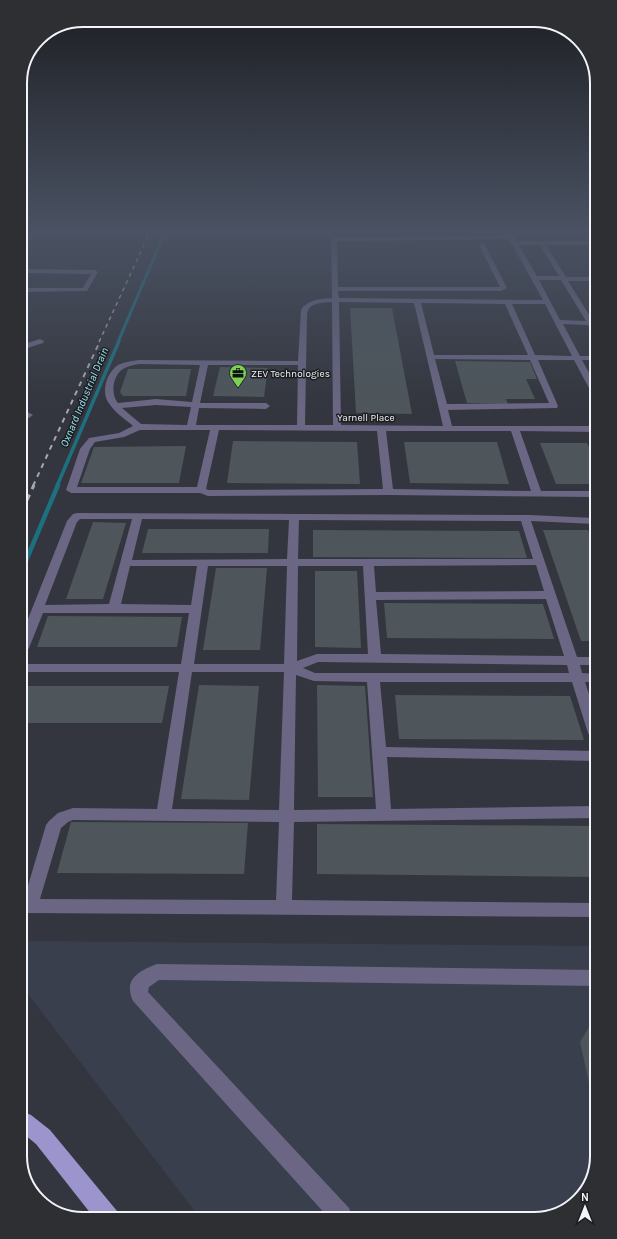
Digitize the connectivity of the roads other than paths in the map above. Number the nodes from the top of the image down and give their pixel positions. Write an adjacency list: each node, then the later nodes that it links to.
1 (336, 289): 6 (street)
2 (27, 290): 3 (street)
3 (85, 290)
4 (541, 290): 9 (street)
5 (571, 290): 10 (street)
6 (335, 300): 7 (street); 20 (street); 30 (street)
7 (417, 301): 8 (street); 15 (street)
8 (508, 302): 9 (street); 16 (street)
9 (547, 302): 11 (street)
10 (590, 319)
11 (558, 322): 12 (street); 17 (street)
12 (590, 324)
13 (40, 341): 14 (street)
14 (27, 346)
15 (431, 356): 16 (street); 25 (street)
16 (533, 357): 17 (street); 25 (street)
17 (576, 358): 18 (street); 21 (street)
18 (590, 358)
19 (206, 362): 20 (street); 22 (street); 23 (street)
20 (302, 363): 29 (street)
21 (590, 383)
22 (196, 404): 23 (street); 24 (street); 27 (street)
23 (116, 406): 26 (street)
24 (266, 406)
25 (443, 407): 32 (street)
26 (139, 427): 27 (street, Yarnell Place); 35 (street)
27 (191, 427): 28 (street, Yarnell Place)
28 (215, 427): 29 (street, Yarnell Place); 35 (street)
29 (301, 428): 30 (street, Yarnell Place)
30 (337, 428): 31 (street, Yarnell Place)
31 (381, 428): 32 (street, Yarnell Place); 36 (street)
32 (448, 428): 33 (street, Yarnell Place)
33 (515, 429): 34 (street, Yarnell Place); 37 (street)
34 (590, 429)
35 (201, 490): 36 (street)
36 (388, 492): 37 (street)
37 (537, 494): 38 (street)
38 (590, 494)
39 (138, 516): 40 (street); 44 (street); 51 (street)
40 (294, 517): 41 (street); 46 (street)
41 (525, 518): 42 (street); 43 (street)
42 (590, 521)
43 (540, 562): 47 (street); 48 (street)
44 (126, 563): 45 (street); 50 (street)
45 (203, 563): 46 (street); 52 (street)
46 (293, 563): 47 (street); 59 (street)
47 (368, 563): 49 (street)
48 (550, 595): 49 (street); 55 (street)
49 (370, 596): 54 (street)
50 (114, 608): 51 (street); 52 (street)
51 (37, 609): 53 (street)
52 (196, 609): 58 (street)
53 (27, 635)
54 (377, 659): 55 (street); 59 (street); 60 (street)
55 (571, 660): 56 (street); 61 (street)
56 (590, 660)
57 (27, 668): 58 (street)
58 (187, 668): 59 (street); 67 (street)
59 (290, 668): 60 (street); 69 (street)
60 (377, 677): 61 (street); 64 (street)
61 (578, 678): 62 (street); 63 (street)
62 (590, 678)
63 (590, 717)
64 (379, 752): 65 (street); 68 (street)
65 (590, 756)
66 (590, 812): 68 (street)
67 (163, 815): 69 (street); 70 (street)
68 (384, 815): 69 (street)
69 (287, 816): 71 (street)
70 (27, 906): 71 (street)
71 (284, 908): 72 (street)
72 (590, 910)
73 (590, 978): 76 (street)
74 (27, 1124): 75 (main road)
75 (103, 1212)
76 (337, 1212)

